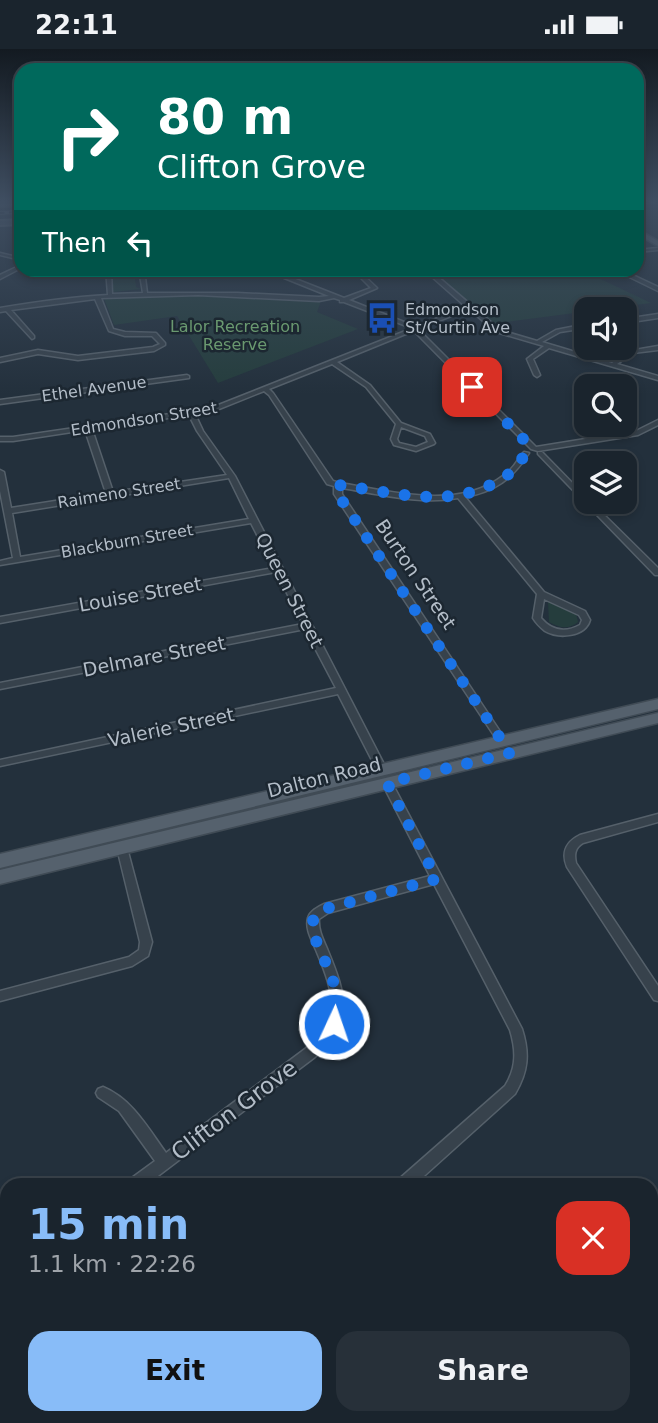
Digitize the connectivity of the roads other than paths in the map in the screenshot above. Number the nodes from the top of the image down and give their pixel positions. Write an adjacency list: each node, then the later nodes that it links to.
1 (109, 277): 9 (street)
2 (142, 277): 8 (street)
3 (283, 277): 11 (street)
4 (362, 277): 12 (street)
5 (434, 277): 13 (street)
6 (632, 277): 7 (street)
7 (658, 289)
8 (145, 292): 9 (street); 11 (street)
9 (110, 294): 10 (street)
10 (97, 296): 14 (street); 23 (street)
11 (332, 297): 12 (street)
12 (342, 301): 18 (street)
13 (468, 307): 18 (street, Edmondson Street); 20 (street)
14 (4, 310): 19 (street)
15 (658, 316): 16 (street)
16 (637, 319)
17 (574, 328): 20 (street)
18 (412, 329): 24 (street, Edmondson Street); 38 (street)
19 (32, 337)
20 (537, 343): 21 (street)
21 (548, 346): 25 (street); 26 (street)
22 (658, 348): 25 (street)
23 (0, 360)
24 (332, 361): 29 (street, Edmondson Street); 33 (street)
25 (612, 365): 28 (street)
26 (537, 375)
27 (187, 377): 30 (street, Ethel Avenue)
28 (658, 379)
29 (265, 389): 31 (street, Edmondson Street); 41 (street, Burton Street)
30 (0, 402)
31 (192, 414): 34 (street, Edmondson Street); 40 (street, Queen Street)
32 (658, 422): 35 (street)
33 (399, 423): 33 (street)
34 (88, 428): 37 (street, Edmondson Street); 43 (street)
35 (637, 433)
36 (616, 437): 38 (street)
37 (0, 439)
38 (532, 451): 42 (street); 44 (street)
39 (0, 472): 45 (street)
40 (231, 476): 43 (street, Raimeno Street); 47 (street, Queen Street)
41 (338, 485): 44 (street); 59 (street, Burton Street)
42 (574, 489)
43 (110, 495): 45 (street, Raimeno Street)
44 (459, 495): 52 (street)
45 (8, 511): 48 (street)
46 (599, 514): 51 (street)
47 (254, 520): 48 (street, Blackburn Street); 50 (street, Queen Street)
48 (17, 560): 49 (street, Blackburn Street)
49 (0, 562)
50 (279, 569): 53 (street, Louise Street); 54 (street, Queen Street)
51 (658, 573)
52 (541, 594): 52 (street)
53 (0, 620)
54 (308, 626): 55 (street, Delmare Street); 56 (street, Queen Street)
55 (0, 686)
56 (342, 691): 60 (street, Valerie Street); 61 (street, Queen Street)
57 (658, 704): 59 (main road, Dalton Road)
58 (658, 717): 59 (main road, Dalton Road)
59 (506, 747): 61 (main road, Dalton Road)
60 (0, 763)
61 (385, 777): 63 (main road, Dalton Road); 64 (main road, Dalton Road); 66 (street, Queen Street)
62 (658, 818): 68 (street)
63 (122, 848): 65 (main road, Dalton Road); 67 (street)
64 (0, 861)
65 (0, 877)
66 (437, 879): 70 (street, Clifton Grove); 72 (street, Queen Street)
67 (0, 996)
68 (658, 996)
69 (103, 1093): 70 (street)
70 (164, 1162): 71 (street, Clifton Grove)
71 (143, 1178)
72 (411, 1178)

